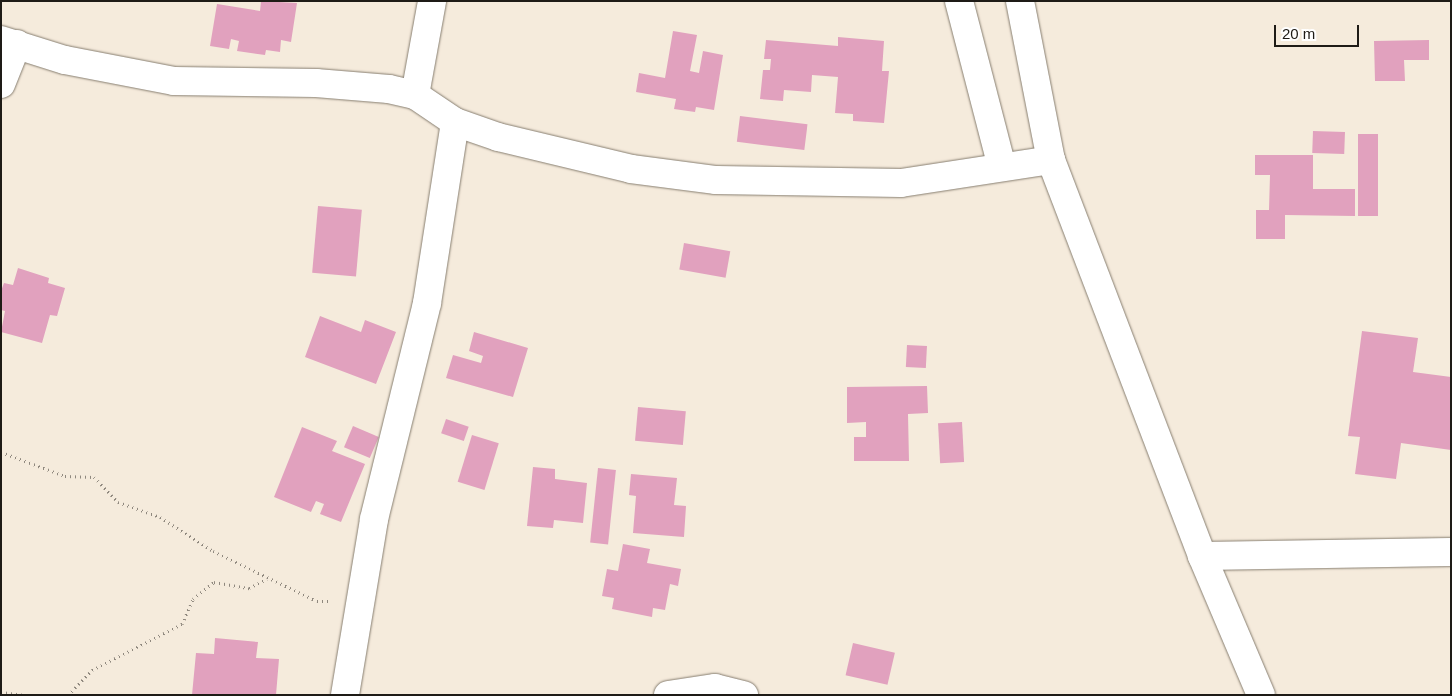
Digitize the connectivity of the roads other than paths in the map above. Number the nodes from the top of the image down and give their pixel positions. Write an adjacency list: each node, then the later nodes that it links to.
1 (432, 1): 6 (main road)
2 (959, 1): 9 (main road)
3 (1020, 1): 8 (main road)
4 (9, 42): 5 (main road); 6 (main road)
5 (1, 84)
6 (415, 94): 7 (main road)
7 (455, 122): 9 (main road); 12 (main road)
8 (1051, 160): 9 (main road); 11 (main road)
9 (1002, 167)
10 (1451, 552): 11 (main road)
11 (1202, 556): 15 (main road)
12 (345, 695)
13 (668, 695): 14 (main road)
14 (744, 695)
15 (1262, 695)

